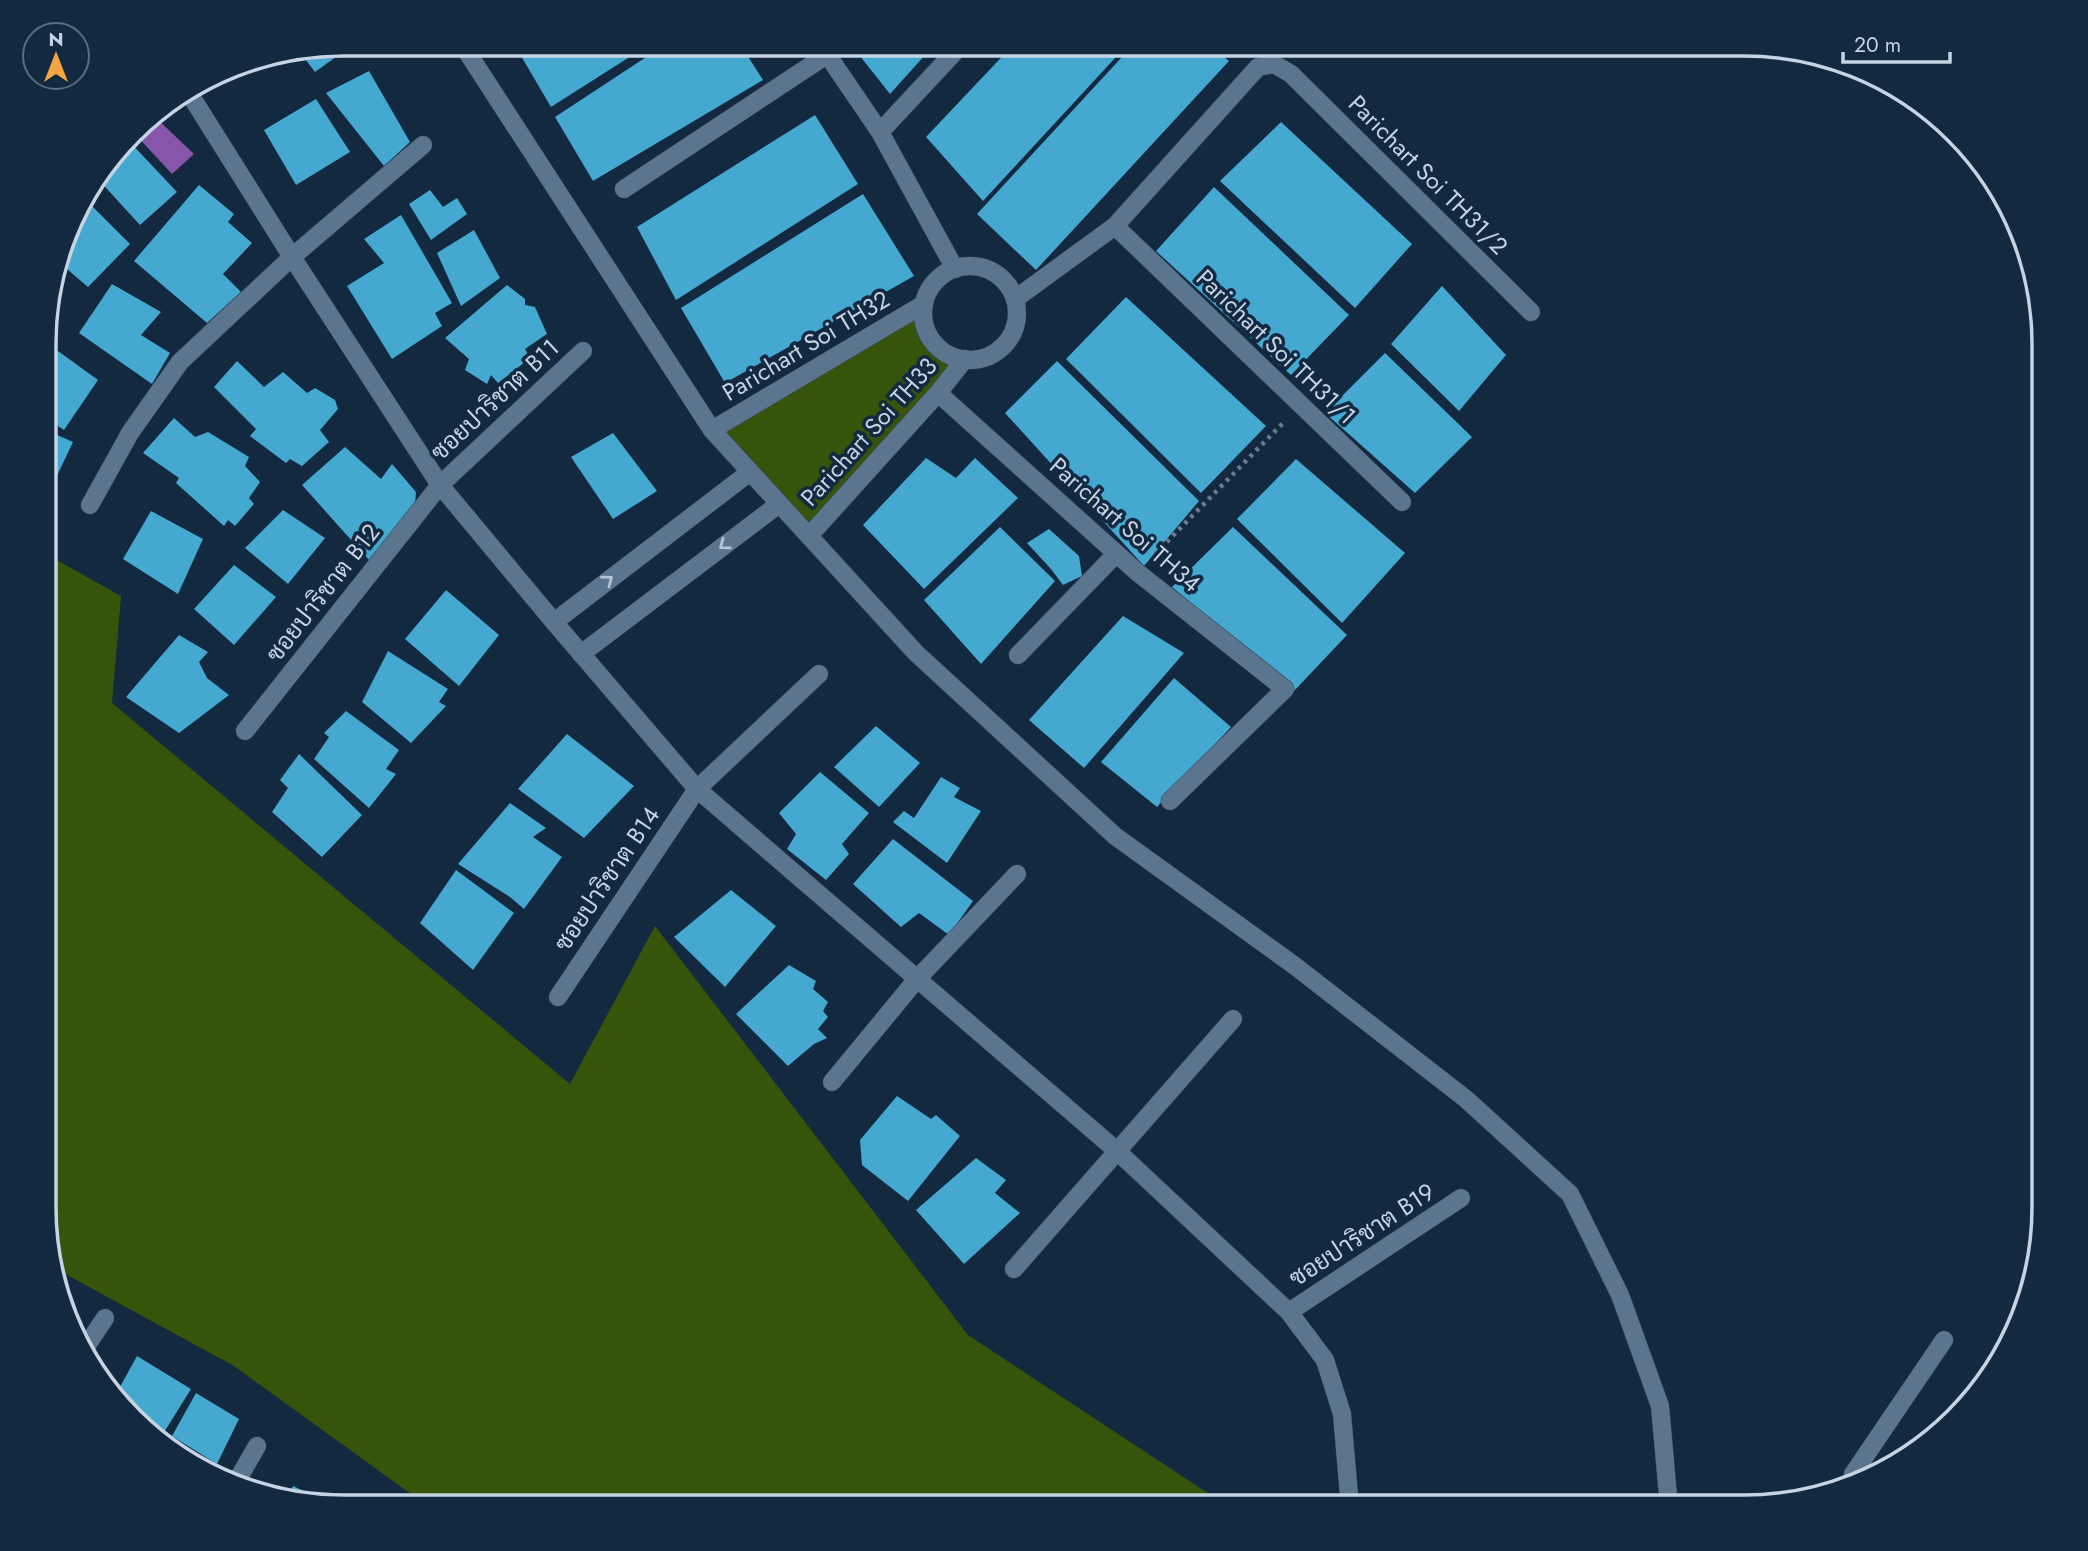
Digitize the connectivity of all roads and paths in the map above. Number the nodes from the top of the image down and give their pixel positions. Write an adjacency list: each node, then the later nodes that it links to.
1 (470, 56): 19 (street)
2 (814, 56): 8 (street)
3 (829, 56): 6 (street)
4 (951, 56): 6 (street)
5 (193, 99): 10 (street)
6 (880, 132): 11 (street)
7 (423, 145): 10 (street)
8 (624, 190)
9 (1115, 226): 12 (street); 14 (street, Parichart Soi TH31/2); 18 (street, Parichart Soi TH31/1)
10 (292, 257): 21 (street); 24 (street)
11 (955, 269): 12 (street); 13 (street)
12 (1015, 299): 16 (street)
13 (924, 304): 16 (street); 19 (street, Parichart Soi TH32)
14 (1531, 312)
15 (583, 351): 21 (street, ซอยปาริชาต B11)
16 (965, 359): 17 (street, Parichart Soi TH33)
17 (938, 393): 25 (street, Parichart Soi TH33); 26 (street, Parichart Soi TH34)
18 (1301, 405): 22 (street, Parichart Soi TH31/1); 27 (path)
19 (712, 430): 20 (street)
20 (750, 472): 23 (street); 28 (street, one-way to 20)
21 (440, 485): 28 (street); 32 (street, ซอยปาริชาต B12)
22 (1402, 502)
23 (779, 504): 25 (street); 29 (street, one-way to 29)
24 (90, 505)
25 (809, 536): 51 (street)
26 (1116, 554): 27 (street, Parichart Soi TH34); 30 (street)
27 (1137, 572): 34 (street, Parichart Soi TH34)
28 (554, 622): 29 (street)
29 (581, 654): 33 (street)
30 (1018, 655)
31 (820, 674): 33 (street, ซอยปาริชาต B14)
32 (245, 732)
33 (697, 789): 36 (street); 37 (street, ซอยปาริชาต B14)
34 (1170, 800)
35 (1017, 874): 36 (street)
36 (918, 979): 39 (street); 40 (street)
37 (558, 997)
38 (1233, 1019): 40 (street)
39 (832, 1082)
40 (1117, 1151): 42 (street); 43 (street)
41 (1461, 1198): 43 (street, ซอยปาริชาต B19)
42 (1014, 1269)
43 (1289, 1312): 50 (street)
44 (105, 1318): 46 (street)
45 (1944, 1340): 48 (street)
46 (90, 1341)
47 (257, 1446): 49 (street)
48 (1854, 1473)
49 (240, 1475)
50 (1349, 1495)
51 (1668, 1495)

